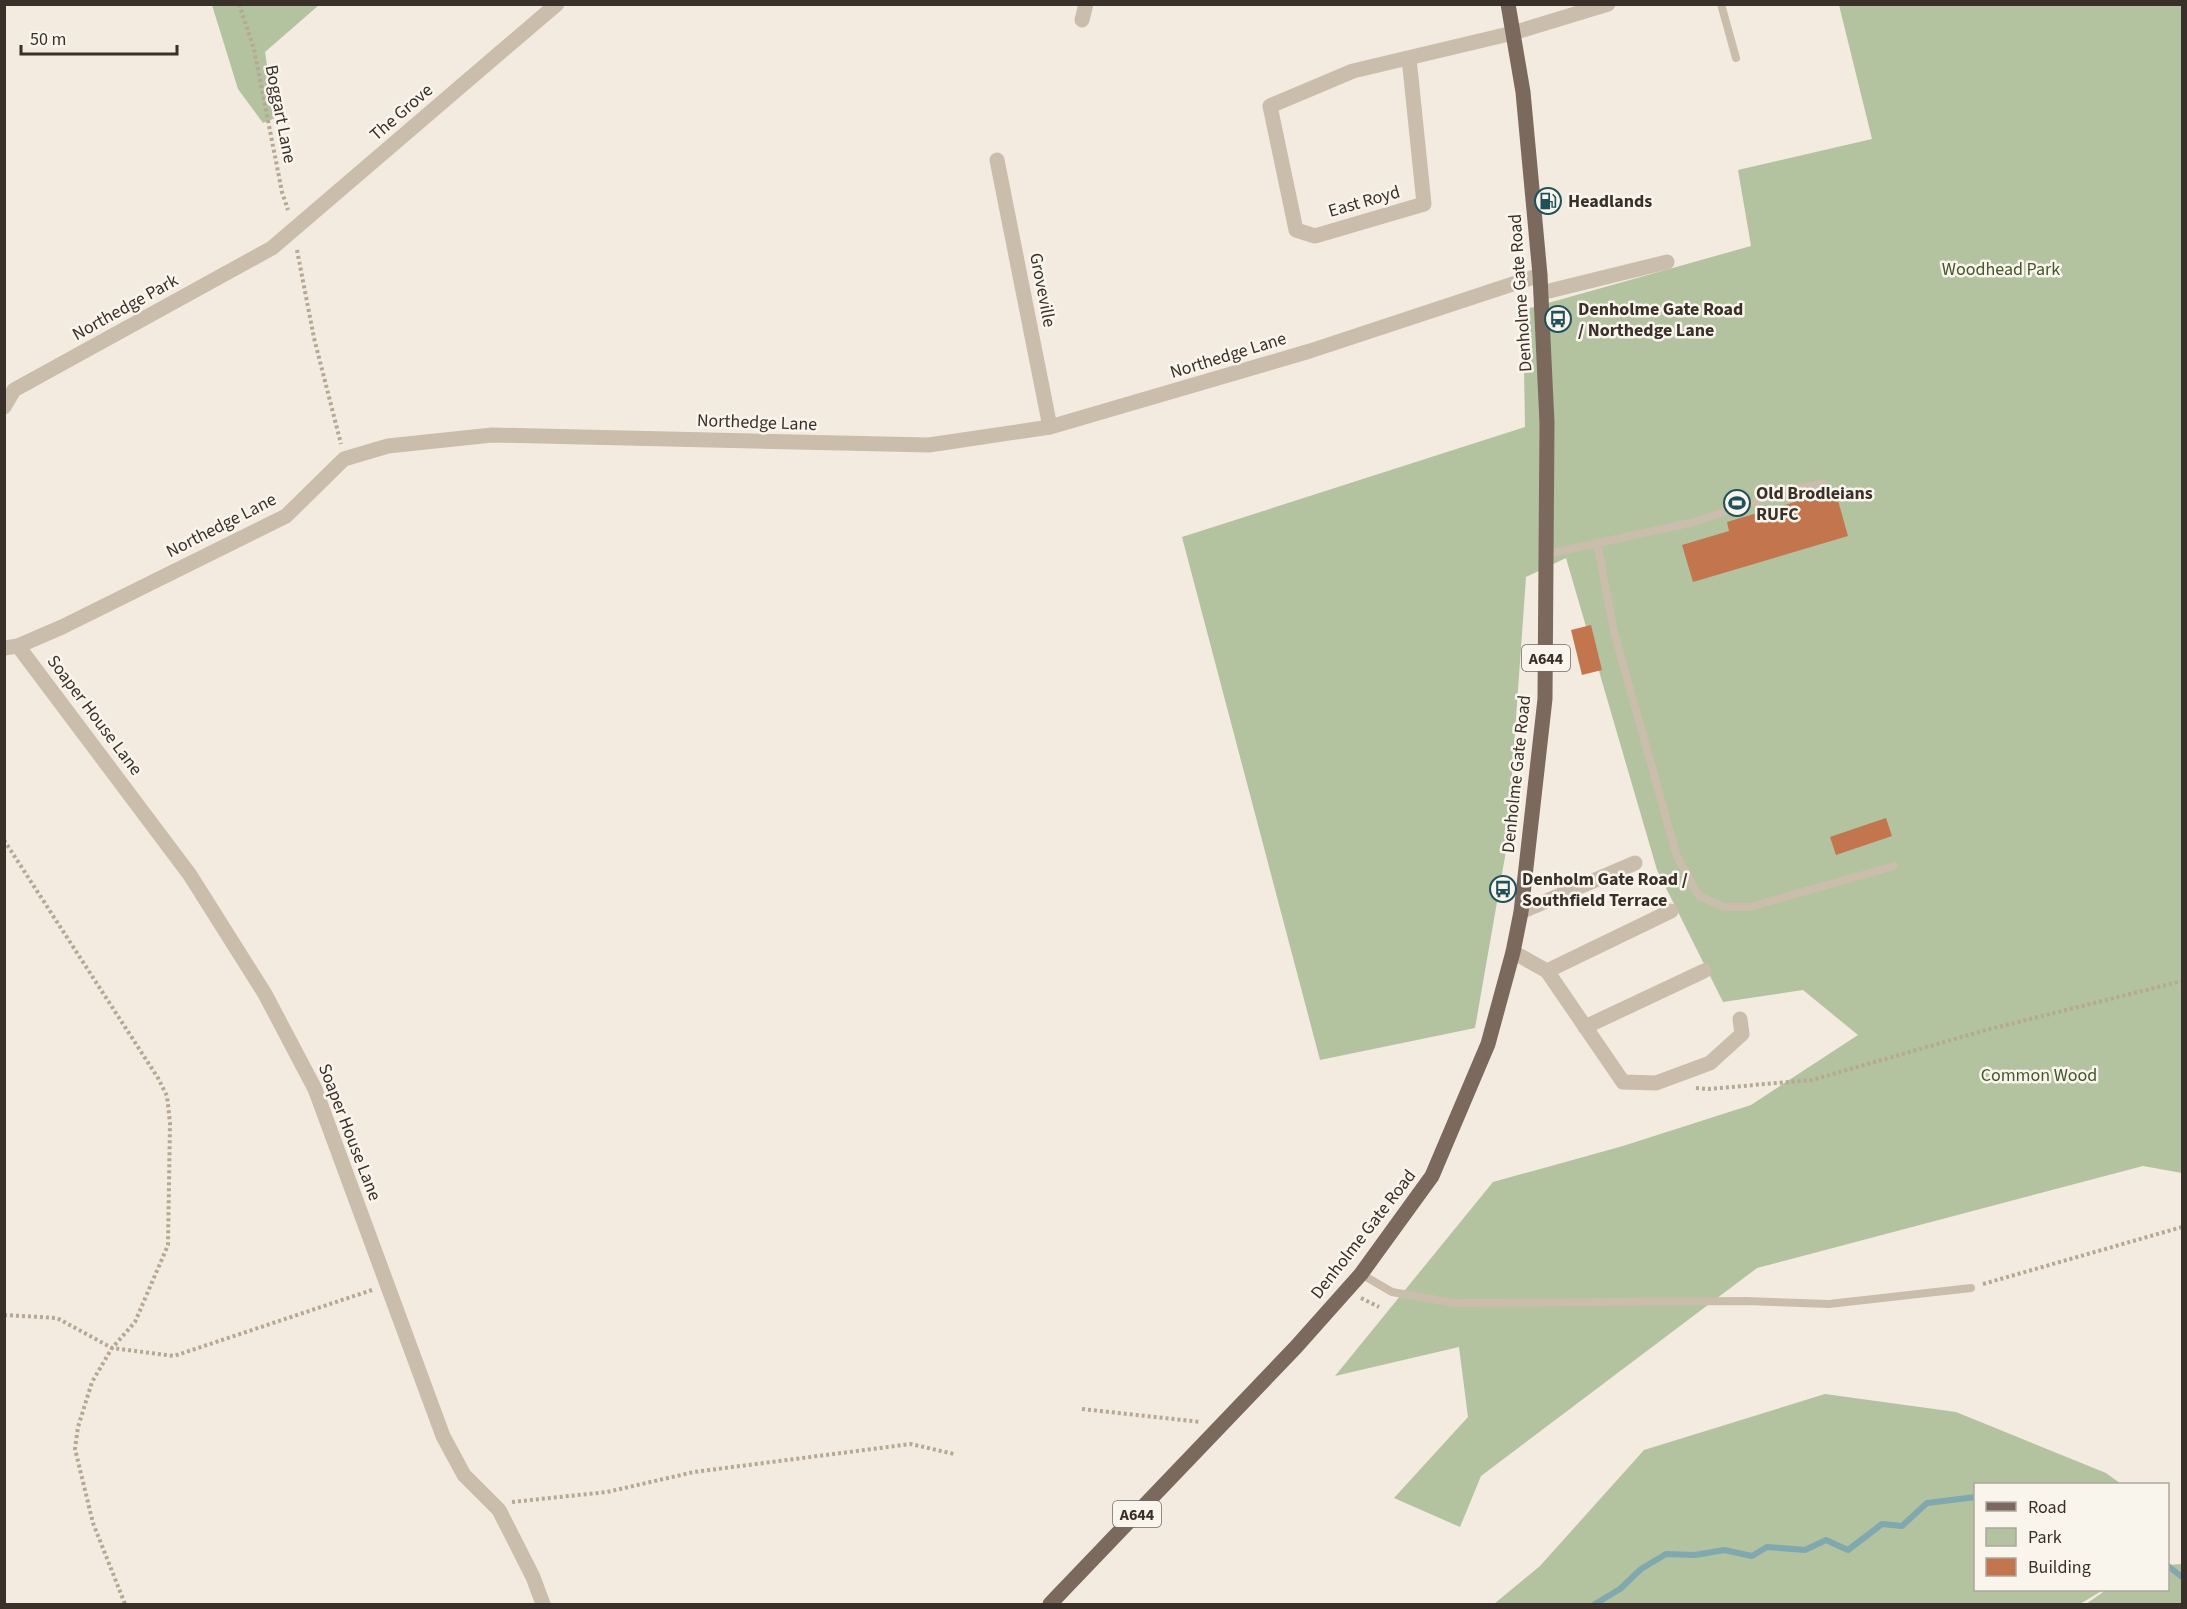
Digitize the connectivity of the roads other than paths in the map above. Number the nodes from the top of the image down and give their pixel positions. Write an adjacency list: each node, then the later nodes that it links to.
1 (557, 4): 12 (street, The Grove)
2 (1086, 4): 7 (street)
3 (1508, 4): 8 (main road, Denholme Gate Road / A644)
4 (1608, 4): 6 (street)
5 (1721, 4): 10 (lane)
6 (1585, 8): 8 (street)
7 (1082, 20)
8 (1513, 33): 9 (street); 14 (main road, Denholme Gate Road / A644)
9 (1409, 58): 9 (street, East Royd)
10 (1736, 58)
11 (997, 160): 17 (street, Groveville)
12 (272, 248): 16 (street, Northedge Park)
13 (1667, 262): 15 (street)
14 (1540, 275): 15 (main road, Denholme Gate Road / A644); 17 (street, Northedge Lane)
15 (1541, 293): 20 (main road, Denholme Gate Road / A644)
16 (4, 407)
17 (1050, 427): 21 (street, Northedge Lane)
18 (1823, 484): 19 (lane)
19 (1597, 543): 20 (lane); 23 (lane)
20 (1547, 554): 25 (main road, Denholme Gate Road / A644)
21 (11, 647): 33 (street, Soaper House Lane)
22 (1635, 863): 25 (street)
23 (1894, 866)
24 (1671, 911): 28 (street)
25 (1521, 912): 26 (main road, Denholme Gate Road / A644)
26 (1513, 952): 28 (street); 31 (main road, Denholme Gate Road / A644)
27 (1704, 971): 30 (street)
28 (1547, 972): 30 (street)
29 (1740, 1019): 30 (street)
30 (1585, 1027)
31 (1361, 1274): 32 (lane); 34 (main road, Denholme Gate Road / A644)
32 (1971, 1288)
33 (543, 1605)
34 (1050, 1605)

